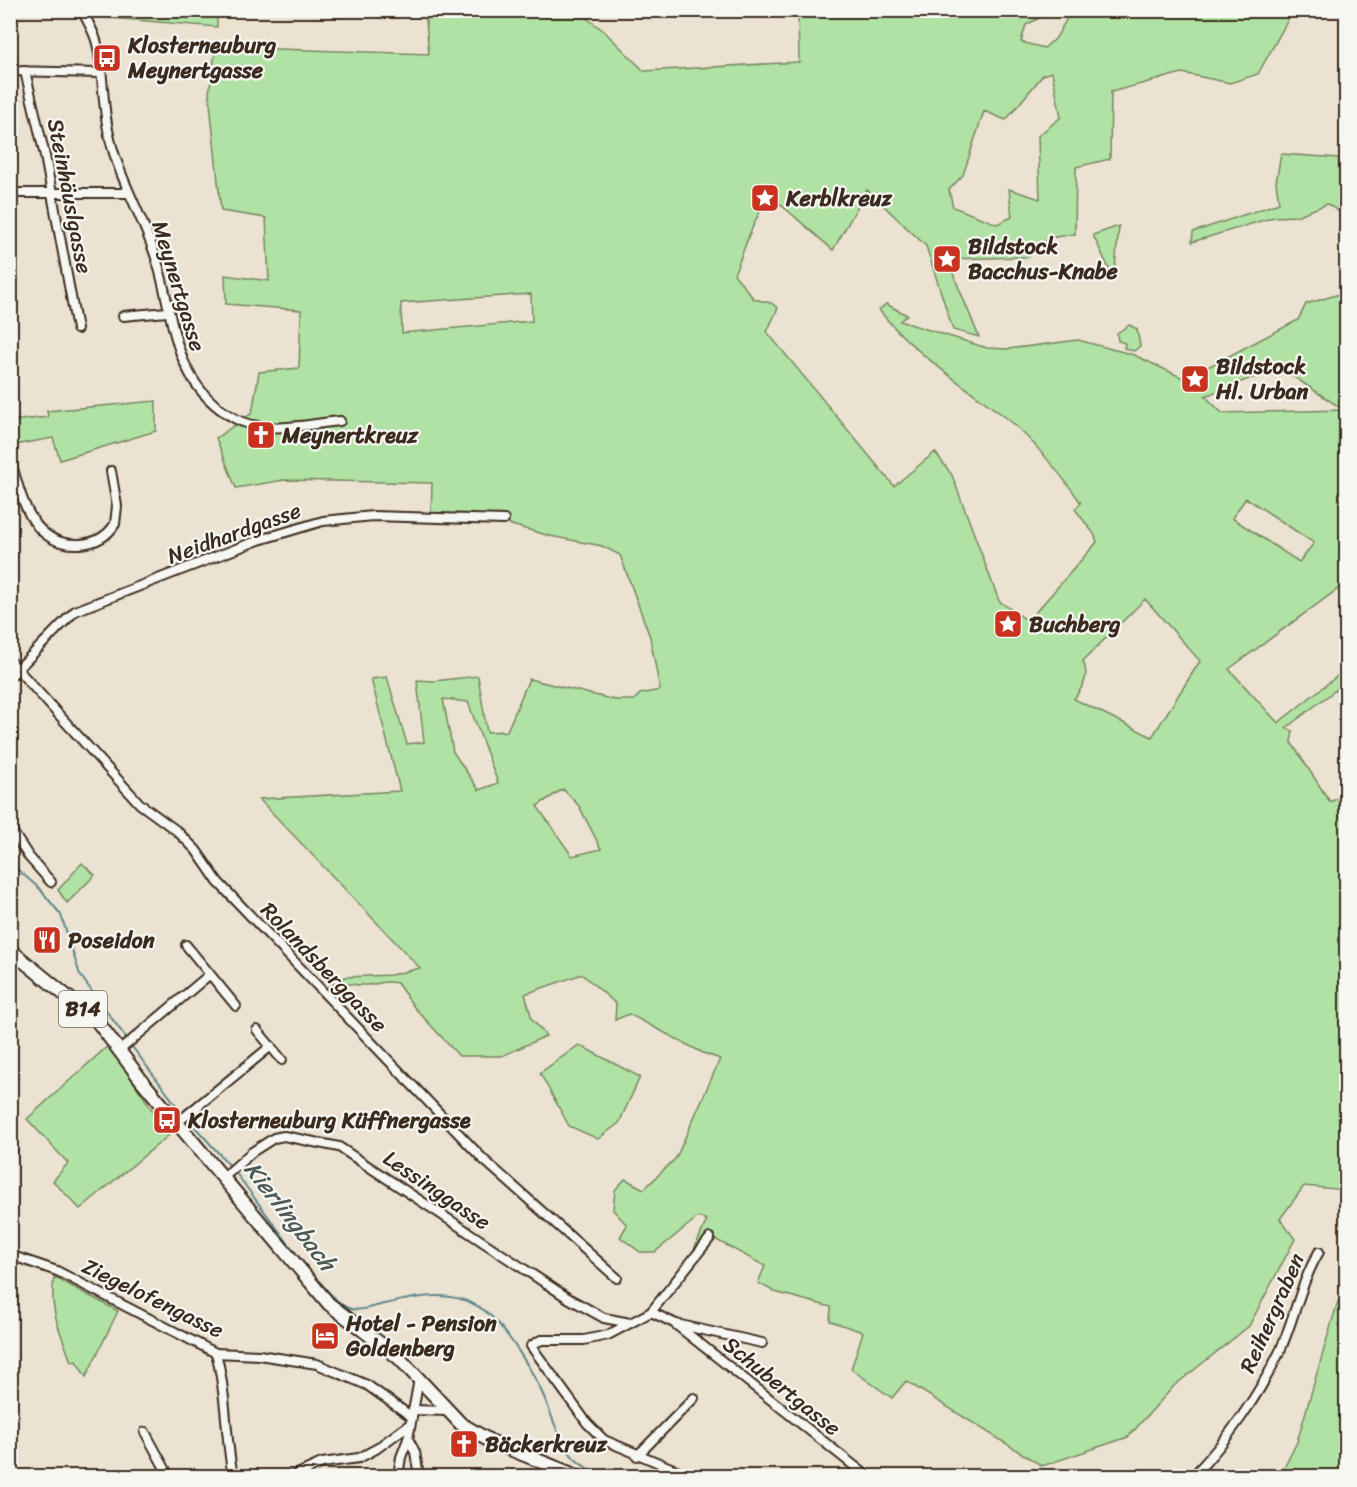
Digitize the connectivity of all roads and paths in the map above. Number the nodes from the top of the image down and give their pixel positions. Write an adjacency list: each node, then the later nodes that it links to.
1 (82, 10): 4 (street, Meynertgasse)
2 (10, 71): 3 (street)
3 (25, 71): 4 (street); 6 (street, Steinhäuslgasse)
4 (100, 73): 7 (street, Meynertgasse)
5 (10, 193): 6 (street)
6 (52, 193): 7 (street); 10 (street, Steinhäuslgasse)
7 (128, 193): 8 (street, Meynertgasse)
8 (167, 312): 9 (street); 11 (street, Meynertgasse)
9 (123, 315)
10 (77, 328)
11 (340, 421)
12 (10, 458): 13 (street)
13 (111, 471)
14 (504, 520): 16 (street, Neidhardgasse)
15 (10, 662): 16 (street, Rolandsberggasse)
16 (16, 670): 17 (street, Neidhardgasse); 33 (street, Rolandsberggasse)
17 (10, 677)
18 (10, 828): 19 (street)
19 (51, 882)
20 (186, 945): 22 (street)
21 (10, 950): 26 (main road, B14)
22 (209, 975): 23 (street); 26 (street)
23 (236, 1006)
24 (256, 1030): 25 (street)
25 (271, 1046): 27 (street); 28 (street)
26 (122, 1049): 28 (main road, B14)
27 (282, 1060)
28 (179, 1122): 29 (main road, B14)
29 (229, 1172): 35 (street, Lessinggasse); 39 (main road, B14)
30 (710, 1238): 34 (street)
31 (1319, 1252): 54 (street, Reihergraben)
32 (10, 1255): 38 (street, Ziegelofengasse)
33 (617, 1278)
34 (651, 1312): 35 (street); 36 (street, Schubertgasse)
35 (630, 1323): 45 (street)
36 (674, 1323): 37 (street, Schubertgasse); 53 (street, Schubertgasse)
37 (762, 1343)
38 (216, 1353): 42 (street, Ziegelofengasse); 47 (street)
39 (418, 1379): 41 (main road, B14); 42 (street)
40 (694, 1398): 45 (street)
41 (447, 1411): 42 (street); 51 (main road, B14)
42 (412, 1417): 44 (street); 48 (street)
43 (145, 1432): 46 (street)
44 (408, 1439): 49 (street); 50 (street)
45 (637, 1456): 52 (street)
46 (169, 1476)
47 (233, 1476)
48 (293, 1476)
49 (398, 1476)
50 (419, 1476)
51 (577, 1476)
52 (690, 1476)
53 (867, 1476)
54 (1193, 1476)

